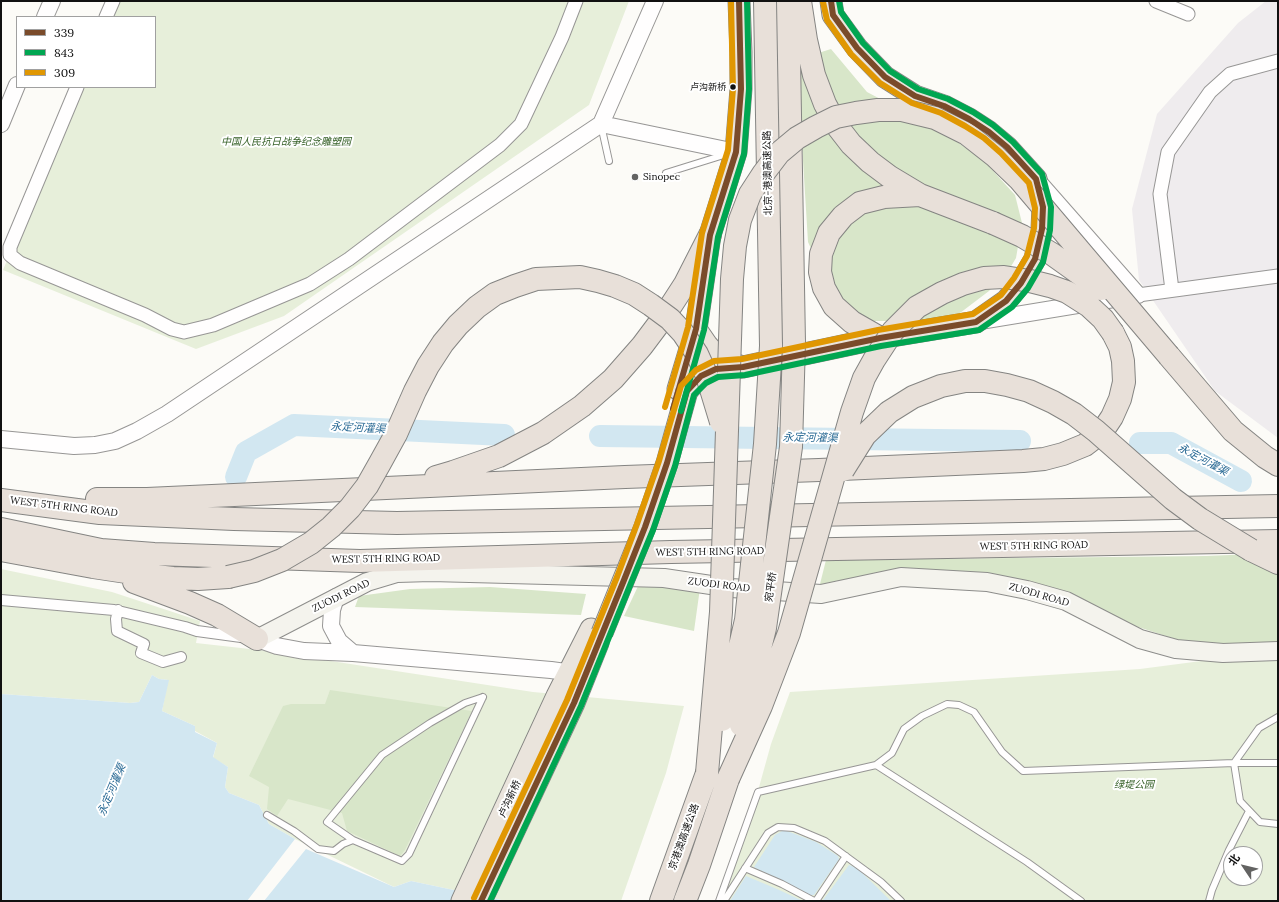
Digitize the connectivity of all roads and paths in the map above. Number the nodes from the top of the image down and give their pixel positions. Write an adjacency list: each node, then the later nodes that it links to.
1 (52, 1): 12 (street)
2 (113, 1): 13 (street)
3 (576, 1): 16 (street)
4 (655, 1): 18 (street)
5 (739, 1): 19 (highway)
6 (765, 1): 31 (highway, 北京-港澳高速公路)
7 (788, 1): 61 (highway, 宛平桥, bridge)
8 (800, 1): 23 (highway)
9 (830, 1): 22 (highway)
10 (1156, 1): 11 (street)
11 (1188, 14)
12 (45, 16)
13 (106, 16)
14 (1278, 61): 26 (street)
15 (16, 87): 17 (street)
16 (77, 88)
17 (1, 124)
18 (601, 124): 19 (street); 20 (lane); 34 (street)
19 (736, 152): 21 (lane); 24 (highway)
20 (609, 161)
21 (666, 173)
22 (1036, 179): 27 (street); 28 (highway)
23 (920, 195): 27 (highway, bridge); 30 (highway)
24 (710, 235): 29 (highway); 37 (highway)
25 (1278, 276): 26 (street)
26 (1172, 290): 27 (street)
27 (1134, 303): 28 (street); 35 (highway, bridge); 36 (highway, bridge)
28 (976, 322): 30 (highway)
29 (696, 329): 32 (highway); 33 (highway)
30 (880, 338): 32 (highway)
31 (771, 346): 60 (highway, 宛平桥, bridge)
32 (743, 367): 33 (highway)
33 (683, 390): 54 (highway, bridge)
34 (1, 439)
35 (726, 440): 46 (highway, bridge); 60 (highway, bridge)
36 (1278, 465)
37 (390, 487): 38 (highway); 40 (highway, bridge)
38 (1, 496)
39 (1, 500): 41 (highway, WEST 5TH RING ROAD)
40 (827, 503): 45 (highway, bridge); 61 (highway, bridge)
41 (1278, 506)
42 (1, 529): 43 (highway, WEST 5TH RING ROAD)
43 (1278, 541)
44 (1, 550): 46 (highway)
45 (1278, 563)
46 (94, 567): 50 (highway)
47 (336, 597): 50 (main road, ZUODI ROAD); 51 (main road, ZUODI ROAD); 52 (street)
48 (1, 600): 49 (street)
49 (118, 610): 50 (street); 53 (street)
50 (257, 639): 52 (street)
51 (1278, 651)
52 (353, 652): 54 (street)
53 (181, 657)
54 (577, 674): 55 (highway)
55 (565, 700): 69 (highway, 卢沟新桥); 70 (highway, 卢沟新桥)
56 (1278, 717): 57 (lane)
57 (1234, 763): 58 (lane); 59 (lane); 62 (lane)
58 (1278, 763)
59 (876, 765): 68 (lane); 73 (lane)
60 (707, 773): 71 (highway, 京港澳高速公路)
61 (728, 779): 72 (highway)
62 (1249, 811): 64 (lane); 77 (lane)
63 (267, 815): 65 (lane)
64 (1278, 824)
65 (352, 840): 65 (lane)
66 (846, 856): 67 (lane); 75 (lane); 76 (lane)
67 (745, 868): 74 (lane); 75 (lane)
68 (1079, 900)
69 (462, 901)
70 (481, 901)
71 (661, 901)
72 (685, 901)
73 (719, 901)
74 (724, 901)
75 (815, 901)
76 (901, 901)
77 (1208, 901)

